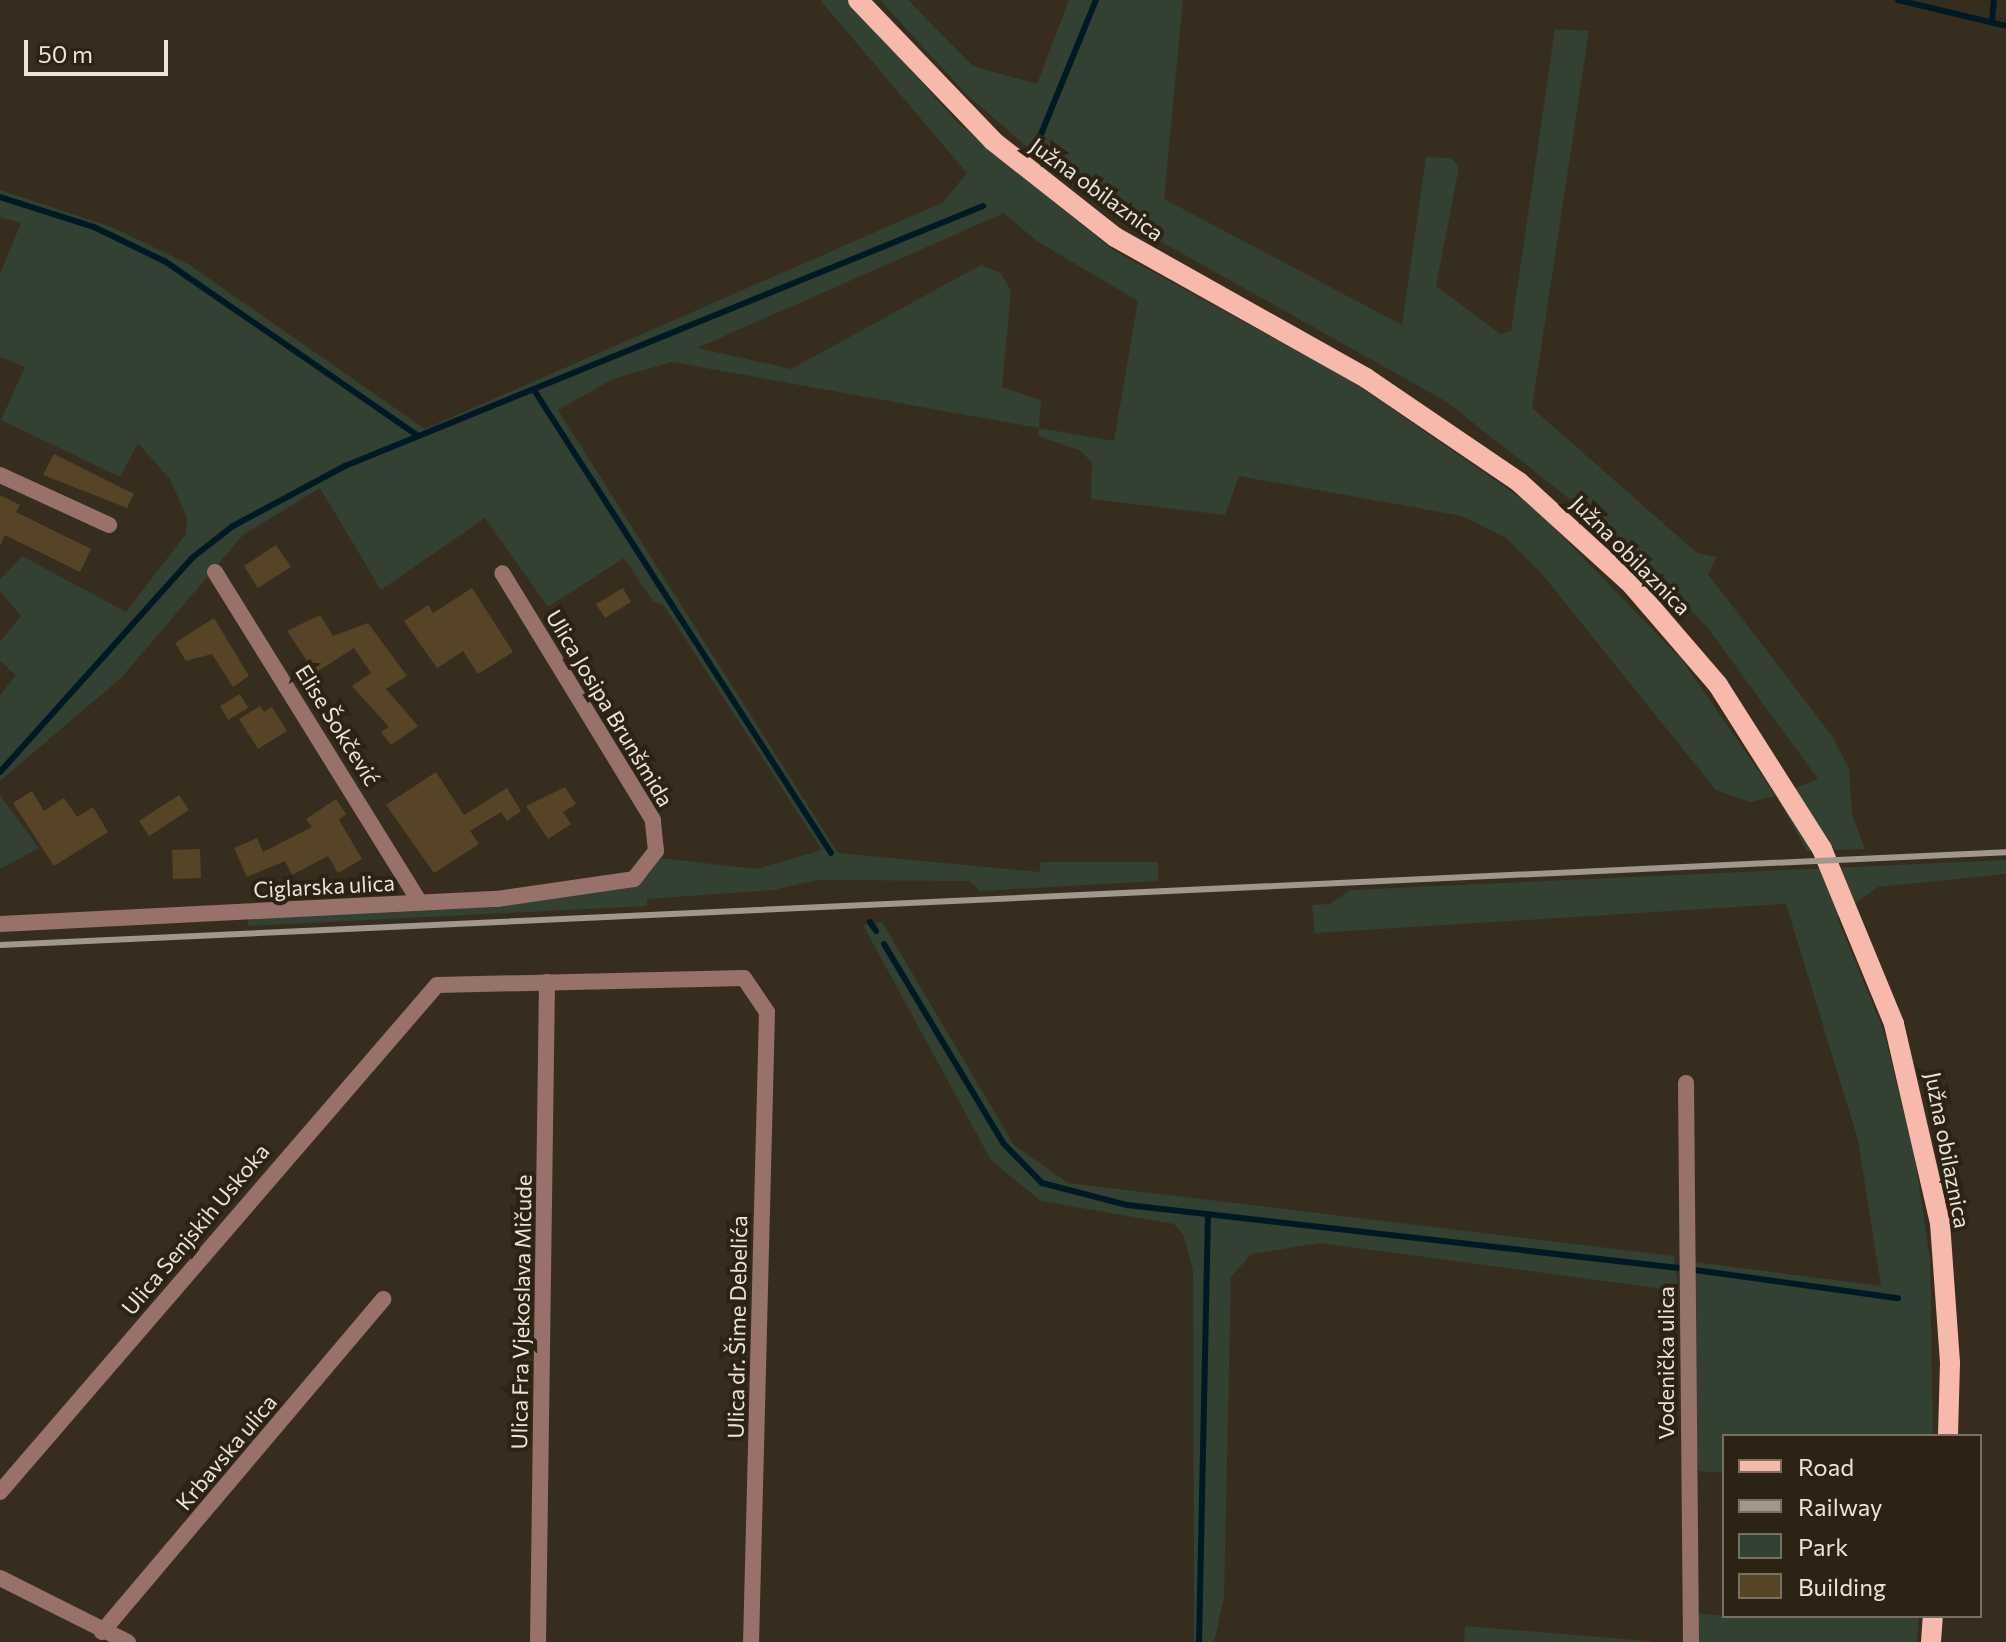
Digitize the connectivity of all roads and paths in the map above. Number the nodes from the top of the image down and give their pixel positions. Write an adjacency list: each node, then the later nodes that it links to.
1 (858, 0): 12 (main road, Južna obilaznica)
2 (0, 475): 3 (street)
3 (109, 525)
4 (215, 572): 7 (street, Elise Šokčević)
5 (502, 573): 6 (street, Ulica Josipa Brunšmida)
6 (645, 870): 7 (street, Ciglarska ulica)
7 (420, 903): 8 (street, Ciglarska ulica)
8 (0, 924)
9 (547, 982): 13 (street, Ulica Senjskih Uskoka); 18 (street, Ulica Fra Vjekoslava Mičude); 19 (street, Ulica dr. Šime Debelića)
10 (1686, 1083): 20 (street, Vodenička ulica)
11 (383, 1299): 16 (street, Krbavska ulica)
12 (1948, 1434)
13 (0, 1492)
14 (0, 1578): 16 (street)
15 (1933, 1618): 21 (main road)
16 (102, 1632): 17 (street)
17 (128, 1642)
18 (538, 1642)
19 (751, 1642)
20 (1691, 1642)
21 (1931, 1642)

